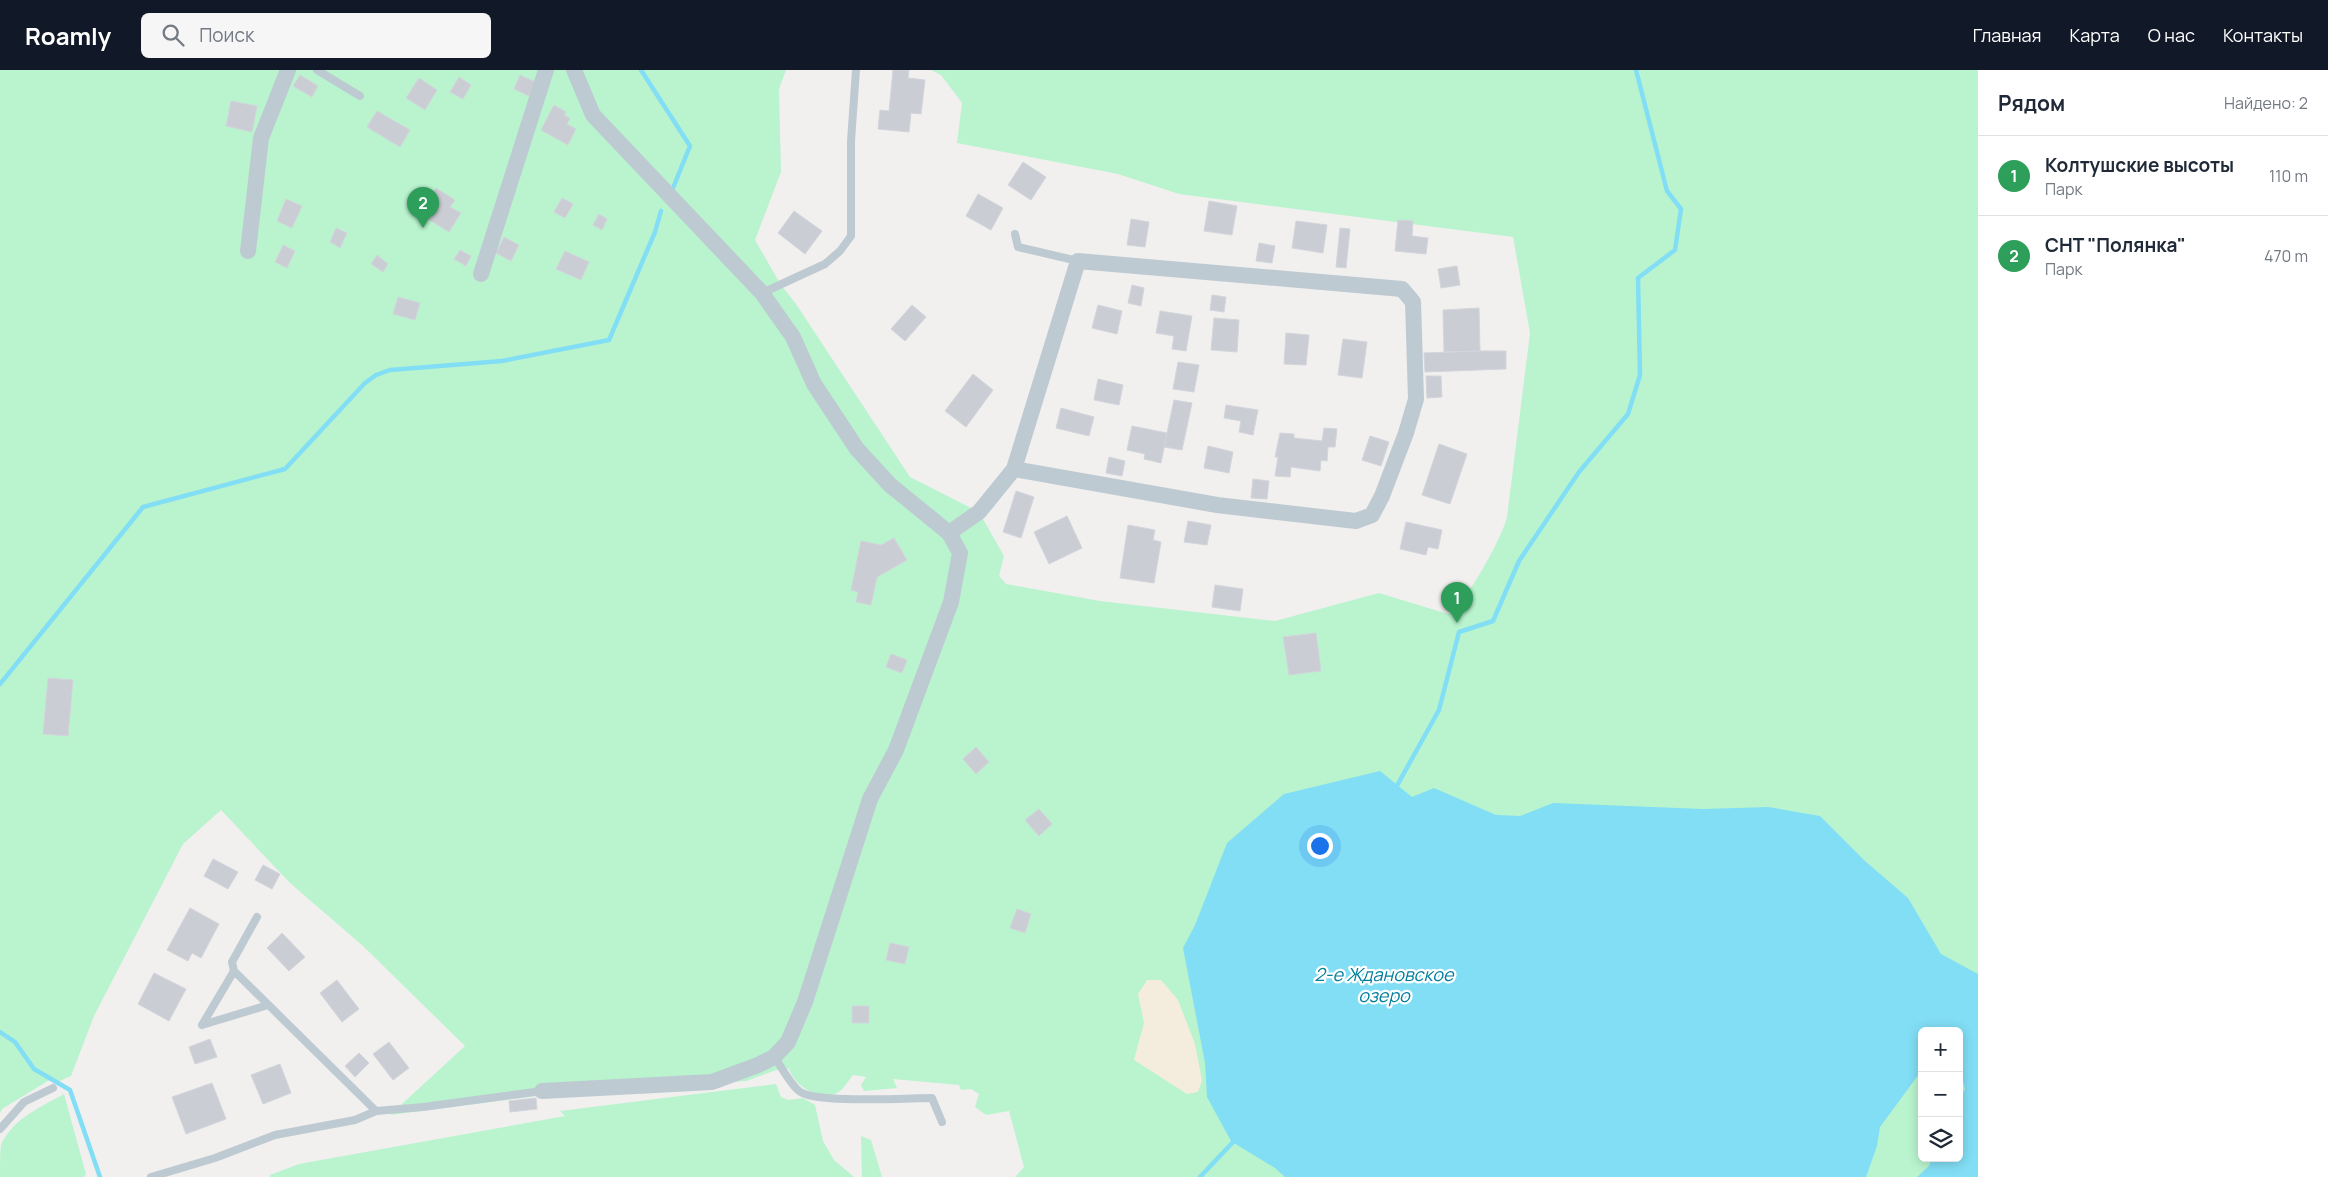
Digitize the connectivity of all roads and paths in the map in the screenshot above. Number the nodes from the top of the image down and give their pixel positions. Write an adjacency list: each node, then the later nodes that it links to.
1 (288, 70): 8 (street)
2 (316, 70): 6 (lane)
3 (546, 70): 10 (street)
4 (574, 70): 11 (street)
5 (856, 70): 11 (lane)
6 (360, 96)
7 (1015, 234): 9 (lane)
8 (248, 251)
9 (1078, 261): 12 (street); 12 (street)
10 (481, 274)
11 (762, 293): 13 (street)
12 (1014, 469): 13 (street)
13 (950, 533): 17 (street)
14 (257, 917): 15 (lane)
15 (234, 971): 16 (lane); 16 (lane)
16 (268, 1005): 20 (lane)
17 (774, 1057): 19 (street); 21 (lane)
18 (53, 1088): 22 (lane)
19 (542, 1091): 20 (lane)
20 (376, 1112): 23 (lane)
21 (942, 1122)
22 (0, 1129)
23 (151, 1177)

